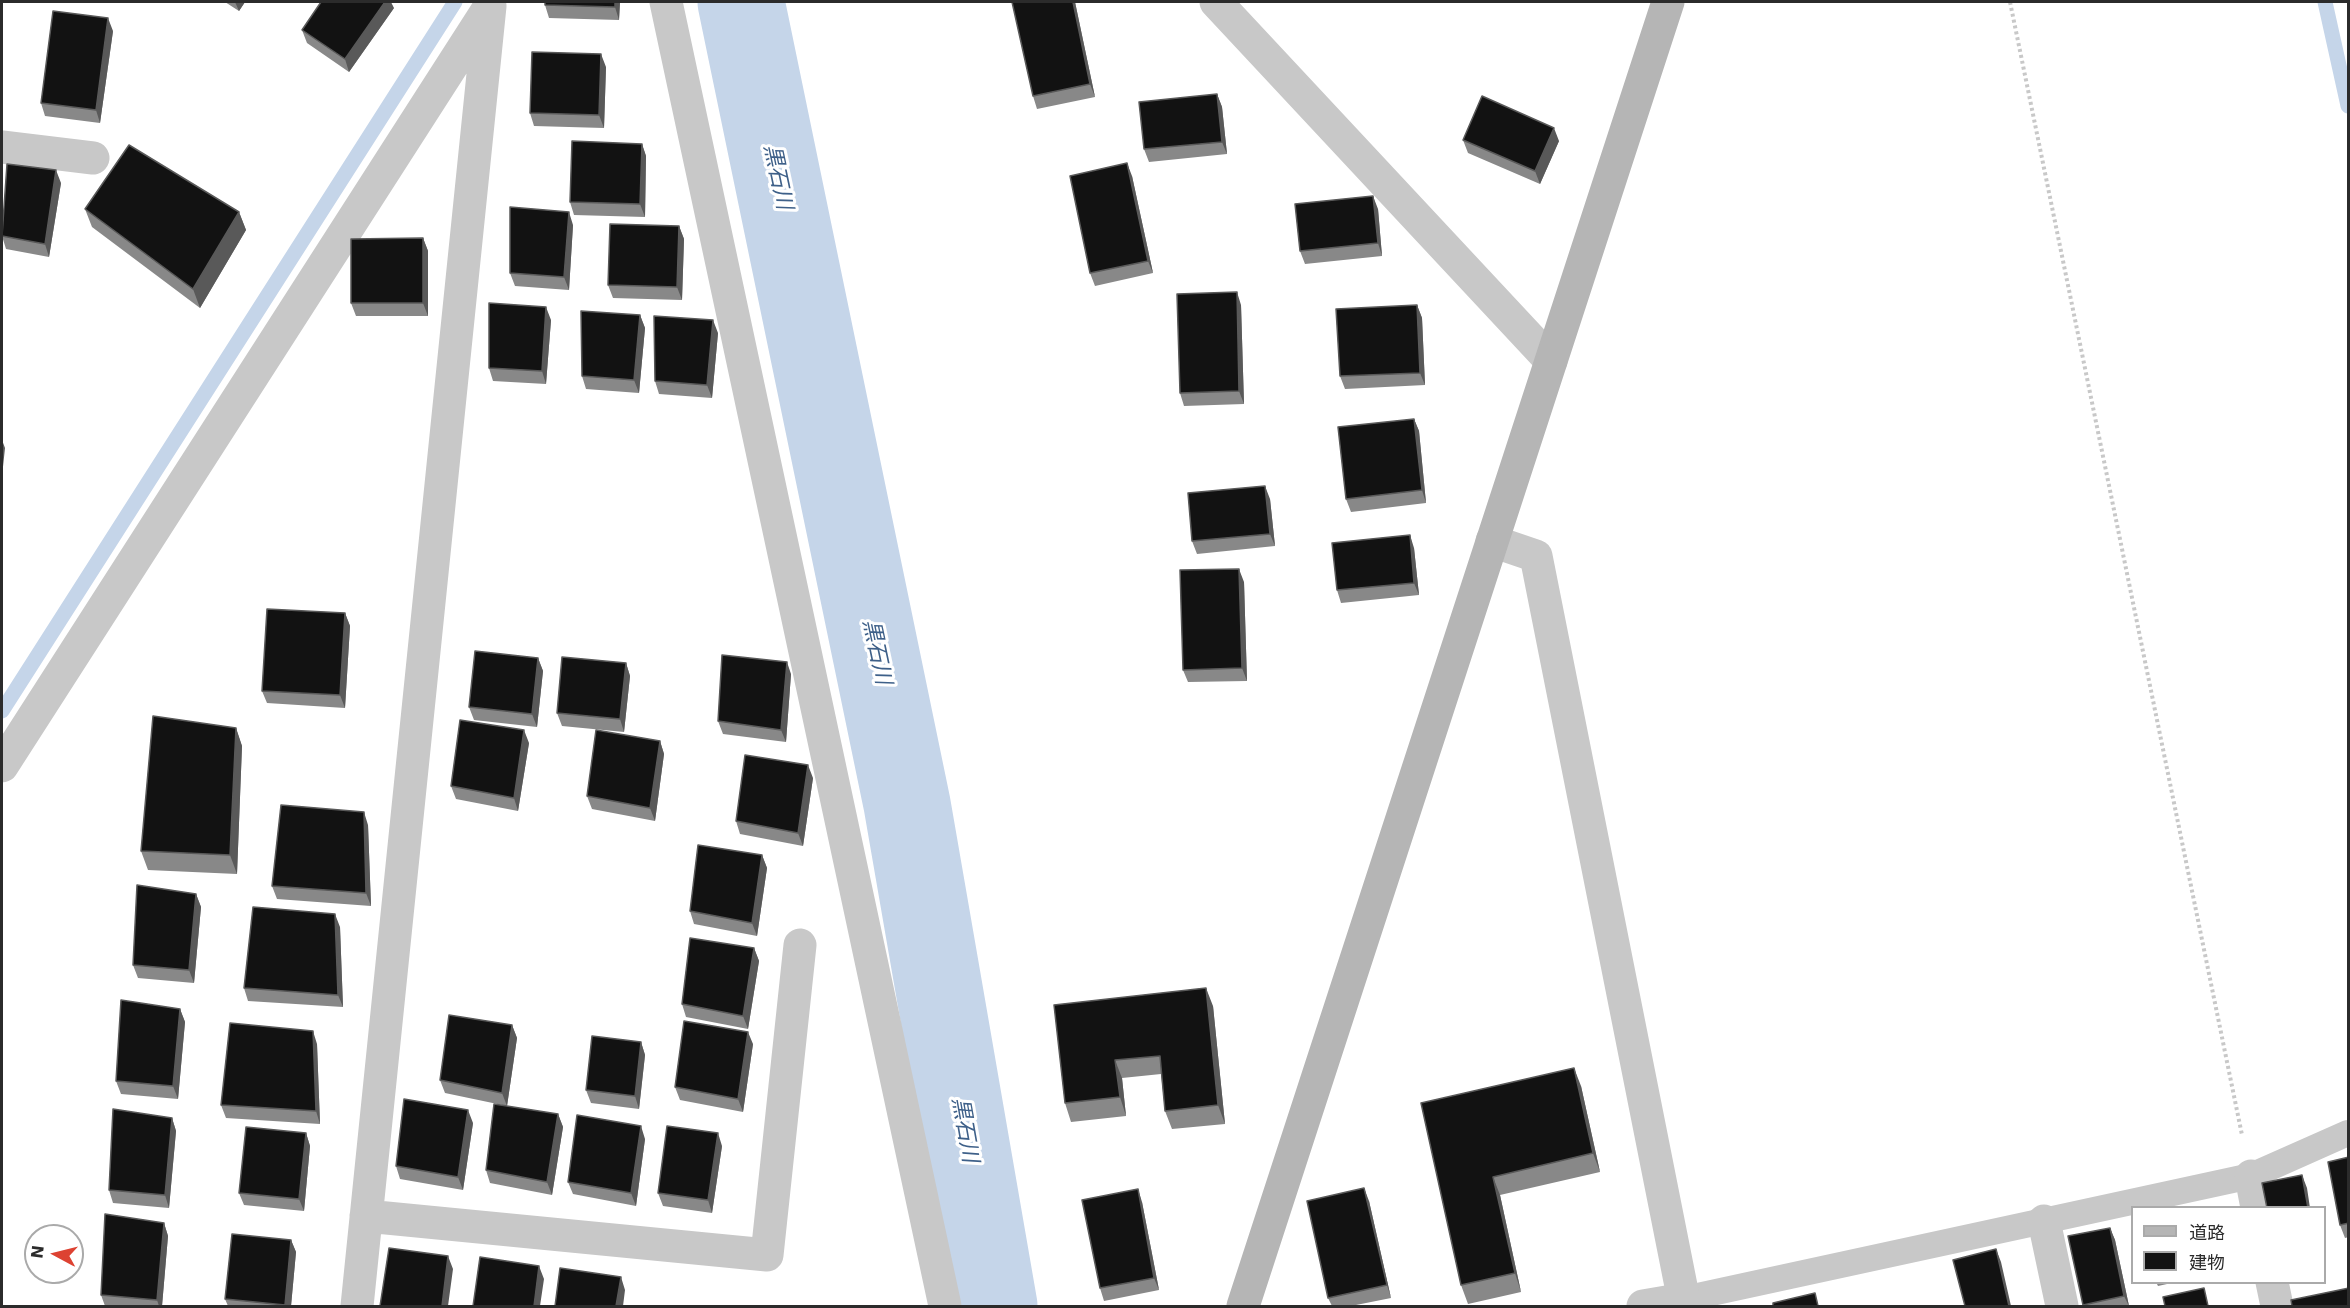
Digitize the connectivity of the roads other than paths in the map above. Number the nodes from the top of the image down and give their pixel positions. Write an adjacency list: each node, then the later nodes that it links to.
1 (666, 2): 20 (street)
2 (1216, 2): 7 (street)
3 (1668, 2): 7 (street)
4 (491, 4): 9 (street); 15 (street)
5 (2, 147): 6 (street)
6 (93, 158)
7 (1551, 361): 8 (street)
8 (1492, 541): 18 (street); 21 (street)
9 (2, 766)
10 (800, 945): 15 (street)
11 (2349, 1133): 12 (lane)
12 (2254, 1192): 13 (lane)
13 (2153, 1206)
14 (2131, 1209): 16 (lane)
15 (366, 1216): 19 (street)
16 (2044, 1221): 18 (lane); 23 (street)
17 (2272, 1284): 24 (street)
18 (1685, 1303): 22 (street)
19 (357, 1306)
20 (945, 1306)
21 (1243, 1306)
22 (1643, 1306)
23 (2062, 1306)
24 (2277, 1306)

